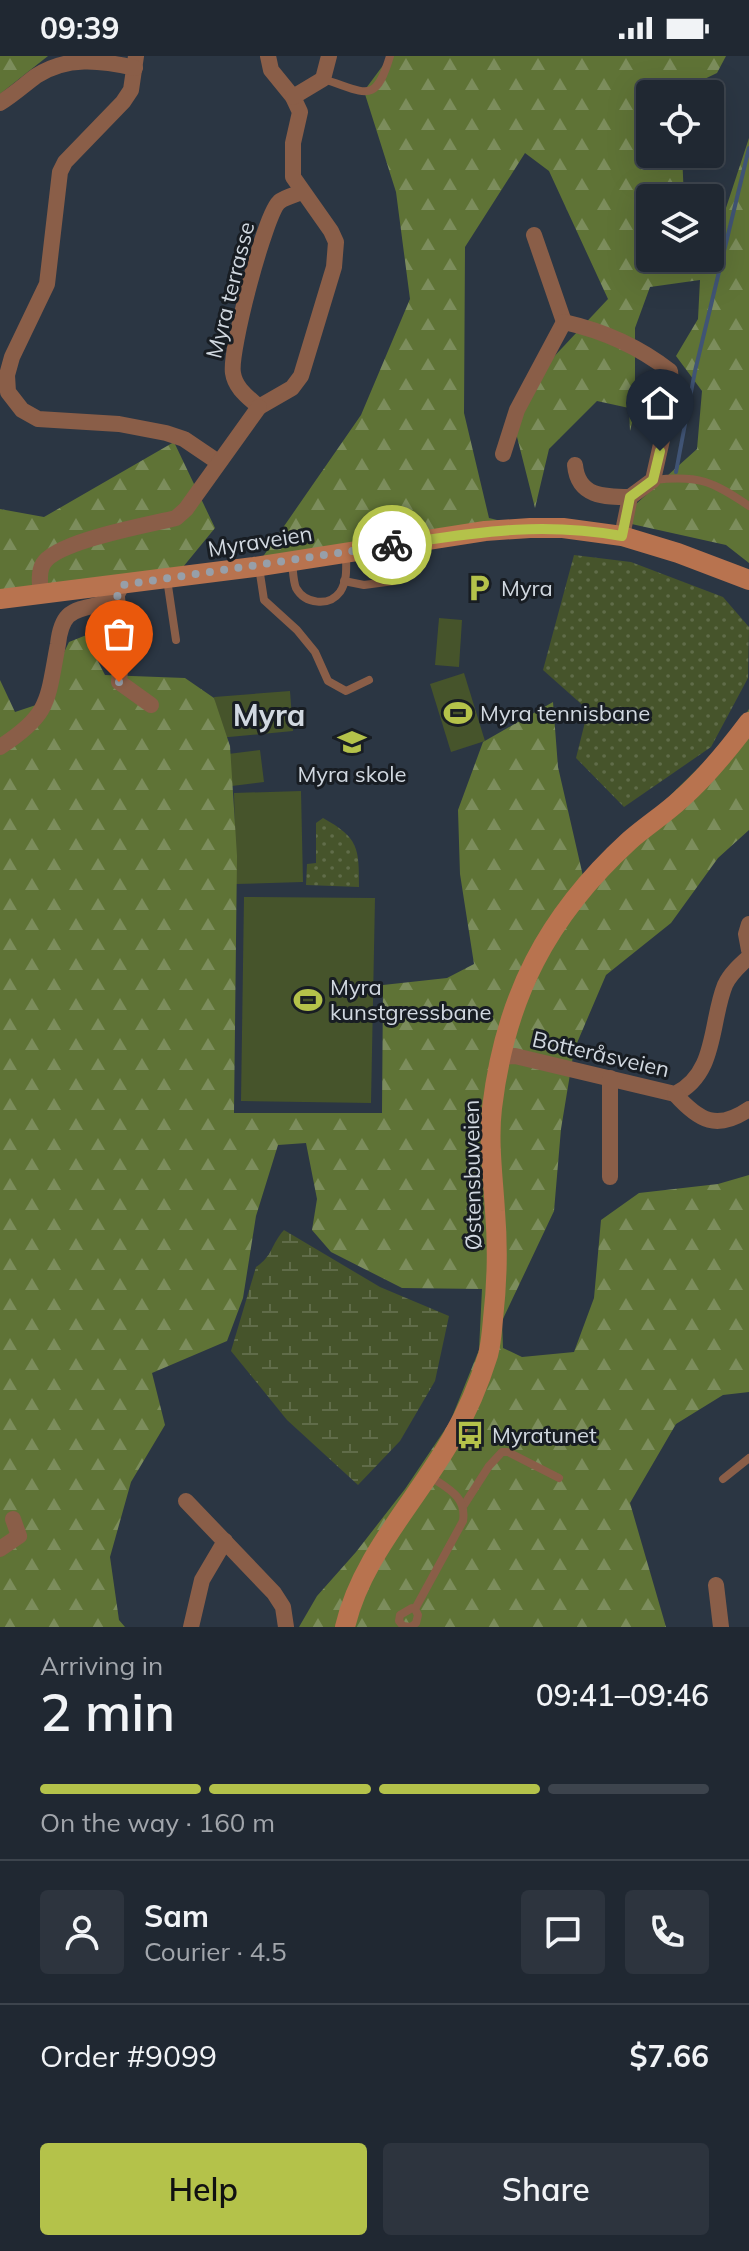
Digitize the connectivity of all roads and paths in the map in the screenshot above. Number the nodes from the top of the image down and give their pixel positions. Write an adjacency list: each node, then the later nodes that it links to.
1 (268, 56): 6 (street)
2 (329, 56): 5 (street)
3 (390, 56): 5 (lane)
4 (136, 62): 7 (street); 13 (street)
5 (323, 79): 6 (street)
6 (293, 97): 8 (street)
7 (0, 103)
8 (302, 192): 11 (street, Myra terrasse); 11 (street)
9 (534, 235): 10 (street)
10 (564, 322): 12 (street); 15 (street)
11 (259, 407): 13 (street)
12 (503, 454)
13 (218, 462): 29 (street)
14 (575, 465): 16 (street)
15 (653, 480): 16 (street); 17 (lane)
16 (630, 497): 18 (street)
17 (749, 506)
18 (622, 536): 19 (main road, Myraveien); 22 (main road, Myraveien)
19 (346, 552): 20 (main road, Myraveien); 25 (lane)
20 (292, 561): 21 (main road, Myraveien); 25 (lane)
21 (259, 566): 23 (main road, Myraveien); 32 (lane)
22 (711, 567): 24 (main road, Myraveien); 28 (main road, Myraveien)
23 (167, 579): 27 (main road, Myraveien); 31 (lane)
24 (749, 580)
25 (344, 581): 26 (lane)
26 (394, 581)
27 (120, 591): 29 (main road, Myraveien); 33 (street); 35 (street)
28 (749, 594)
29 (41, 595): 30 (main road, Myraveien)
30 (0, 599)
31 (176, 640)
32 (369, 680)
33 (151, 705)
34 (748, 723): 39 (main road, Østensbuveien)
35 (0, 747)
36 (749, 924): 37 (street)
37 (749, 950)
38 (749, 957): 41 (street, Botteråsveien)
39 (499, 1057): 40 (street, Botteråsveien); 45 (main road, Østensbuveien)
40 (610, 1078): 41 (street, Botteråsveien); 43 (street)
41 (675, 1094): 42 (street)
42 (749, 1109)
43 (610, 1177)
44 (749, 1458): 47 (lane)
45 (428, 1475): 49 (lane); 57 (main road, Østensbuveien)
46 (559, 1478): 49 (lane)
47 (723, 1479)
48 (186, 1501): 51 (street)
49 (464, 1505): 54 (lane)
50 (13, 1519): 52 (street)
51 (225, 1541): 55 (street); 56 (street)
52 (0, 1549)
53 (716, 1585): 58 (street)
54 (415, 1609)
55 (191, 1627)
56 (286, 1627)
57 (345, 1627)
58 (721, 1627)

